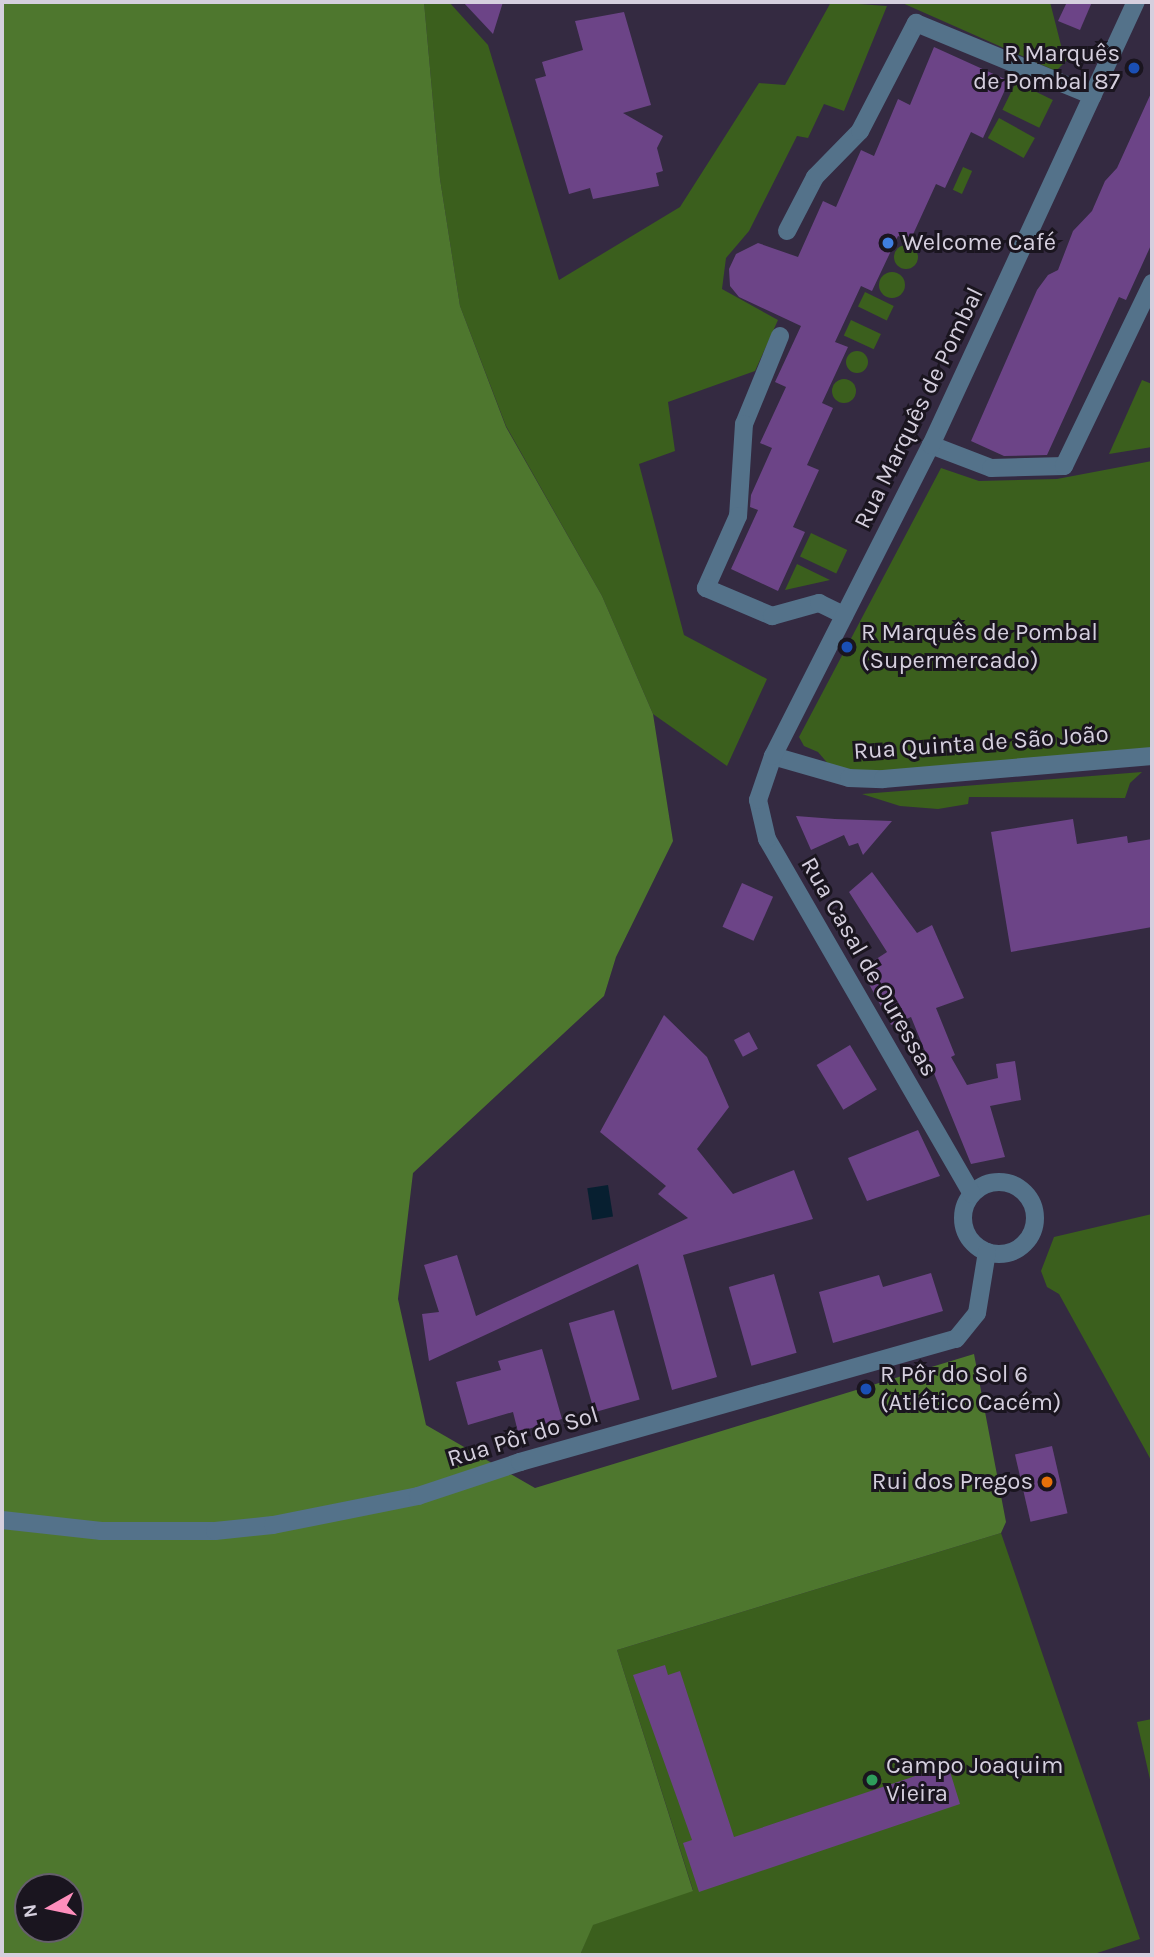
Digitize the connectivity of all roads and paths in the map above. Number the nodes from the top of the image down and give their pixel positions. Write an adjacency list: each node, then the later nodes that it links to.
1 (1136, 2): 2 (street, Rua Marquês de Pombal)
2 (1093, 96): 3 (street); 6 (street, Rua Marquês de Pombal)
3 (786, 231)
4 (1152, 283): 6 (street)
5 (780, 336): 7 (street)
6 (931, 445): 7 (street, Rua Marquês de Pombal)
7 (844, 615): 9 (street, Rua Marquês de Pombal)
8 (1152, 755): 9 (street, Rua Quinta de São João)
9 (773, 756): 10 (street, Rua Casal de Ouressas)
10 (972, 1194): 11 (street); 11 (street)
11 (987, 1252): 12 (street, Rua Pôr do Sol)
12 (2, 1520)

